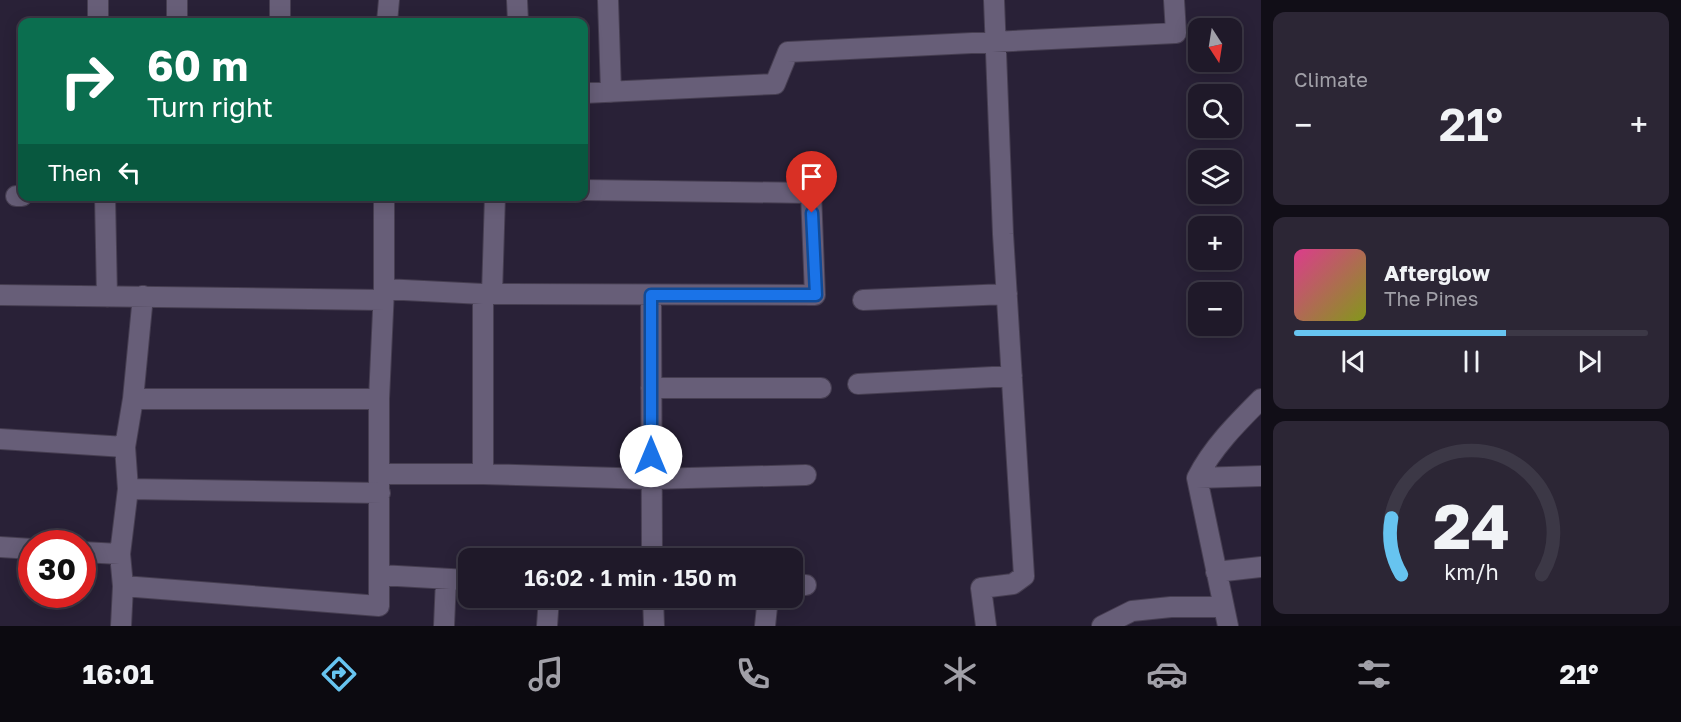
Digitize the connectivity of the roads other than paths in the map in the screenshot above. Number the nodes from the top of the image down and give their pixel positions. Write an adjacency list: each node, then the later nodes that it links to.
1 (98, 0): 9 (street)
2 (177, 0): 10 (street)
3 (280, 0): 11 (street)
4 (389, 0): 12 (street)
5 (517, 0): 13 (street)
6 (608, 0): 15 (street)
7 (994, 0): 14 (street)
8 (1174, 0): 14 (street)
9 (98, 18)
10 (177, 18)
11 (280, 18)
12 (387, 18)
13 (518, 18)
14 (996, 43): 15 (street); 22 (street)
15 (611, 92): 16 (street)
16 (588, 93)
17 (588, 190): 25 (street)
18 (105, 201): 27 (street)
19 (384, 201): 24 (street)
20 (495, 201): 21 (street)
21 (488, 294): 24 (street); 25 (street); 38 (street)
22 (1007, 294): 28 (street); 29 (street)
23 (0, 295): 27 (street)
24 (384, 295): 26 (street); 34 (street)
25 (651, 295): 31 (street)
26 (143, 296): 27 (street); 33 (street)
27 (107, 297)
28 (863, 300)
29 (1012, 376): 30 (street); 65 (street)
30 (858, 384)
31 (651, 388): 32 (street); 42 (street)
32 (821, 388)
33 (133, 399): 34 (street); 37 (street)
34 (379, 399): 43 (street)
35 (1261, 399): 41 (street)
36 (0, 439): 37 (street)
37 (126, 447): 44 (street)
38 (483, 474): 42 (street); 43 (street)
39 (806, 475): 42 (street)
40 (1261, 476): 41 (street)
41 (1197, 478): 51 (street)
42 (651, 479): 47 (street)
43 (380, 484): 44 (street); 52 (street)
44 (128, 489): 49 (street)
45 (0, 547): 46 (street)
46 (18, 548)
47 (652, 548)
48 (96, 553): 49 (street)
49 (120, 554): 55 (street)
50 (1261, 567): 51 (street)
51 (1216, 572): 59 (street)
52 (380, 575): 53 (street); 55 (street)
53 (446, 579): 54 (street); 61 (street)
54 (458, 580)
55 (123, 586): 60 (street)
56 (548, 608): 62 (street)
57 (653, 608): 63 (street)
58 (767, 608): 64 (street)
59 (1226, 616): 66 (street)
60 (121, 626)
61 (444, 626)
62 (547, 626)
63 (654, 626)
64 (765, 626)
65 (986, 626)
66 (1102, 626)

